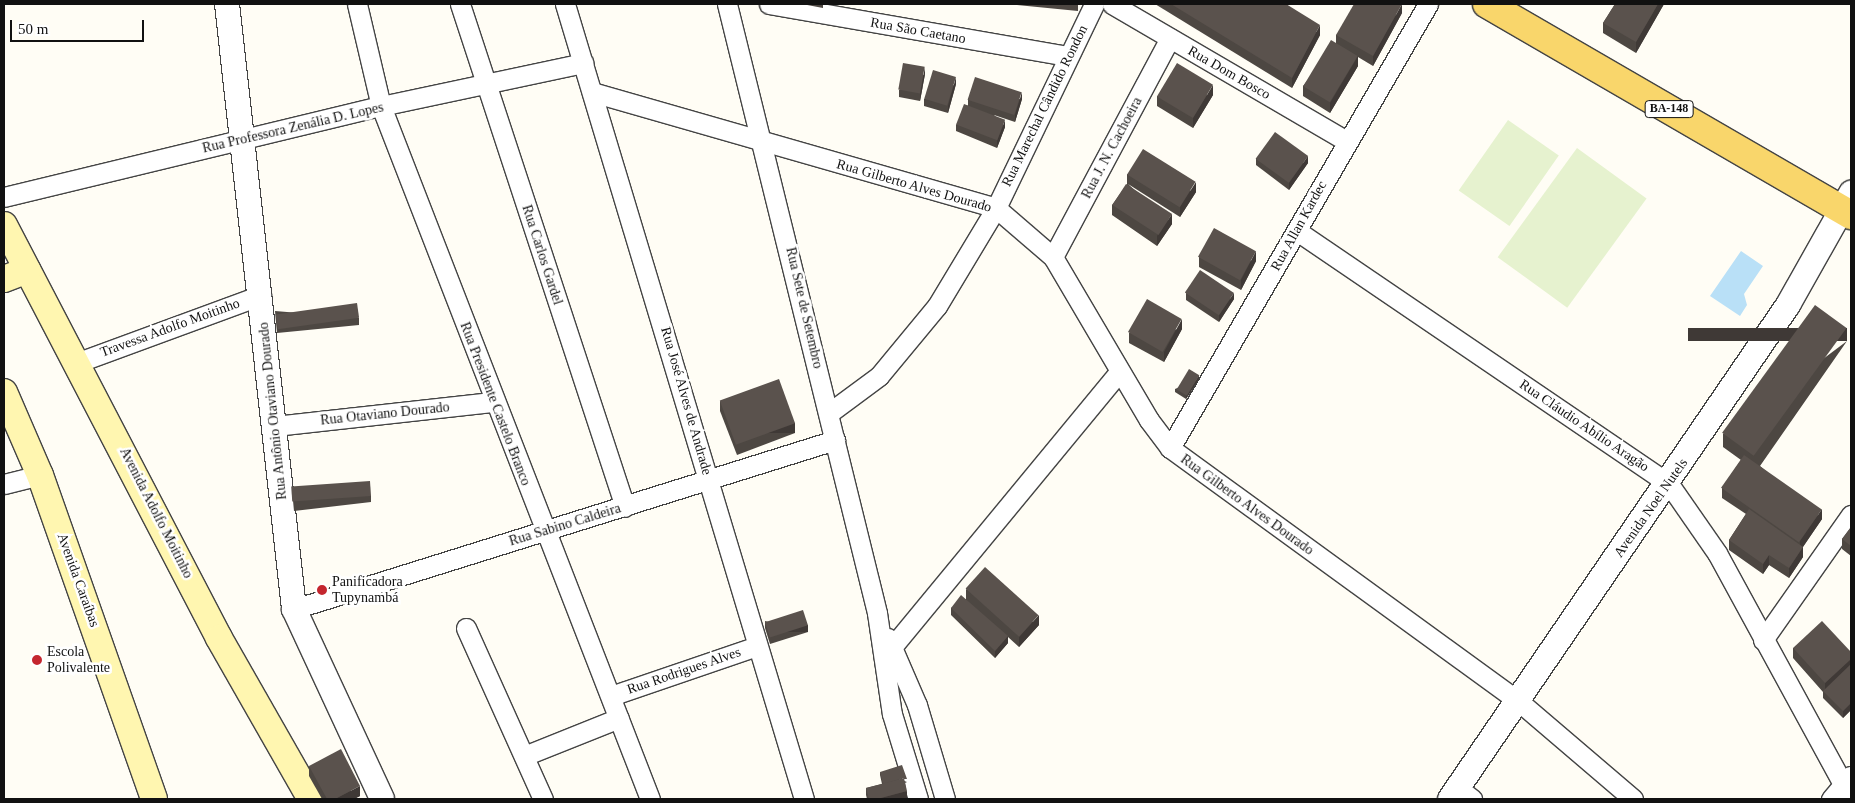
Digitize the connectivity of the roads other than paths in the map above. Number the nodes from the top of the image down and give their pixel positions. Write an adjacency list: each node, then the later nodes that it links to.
1 (228, 4): 17 (street, Rua Antônio Otaviano Dourado)
2 (356, 4): 16 (street, Rua Presidente Castelo Branco)
3 (460, 4): 14 (street, Rua Carlos Gardel)
4 (566, 4): 13 (street, Rua José Alves de Andrade)
5 (727, 4): 19 (street, Rua Sete de Setembro)
6 (769, 4): 12 (street, Rua São Caetano)
7 (1094, 4): 12 (street, Rua Marechal Cândido Rondon)
8 (1112, 4): 11 (street, Rua Dom Bosco)
9 (1428, 4): 18 (street, Rua Allan Kardec)
10 (1487, 4): 21 (main road, BA-148)
11 (1170, 38): 18 (street, Rua Dom Bosco); 25 (street, Rua J. N. Cachoeira)
12 (1067, 56): 22 (street, Rua Marechal Cândido Rondon)
13 (583, 64): 14 (street, Rua Professora Zenália D. Lopes); 15 (street, Rua José Alves de Andrade)
14 (487, 87): 16 (street, Rua Professora Zenália D. Lopes); 40 (street, Rua Carlos Gardel)
15 (592, 92): 19 (street, Rua Gilberto Alves Dourado); 37 (street, Rua José Alves de Andrade)
16 (381, 106): 17 (street, Rua Professora Zenália D. Lopes); 31 (street, Rua Presidente Castelo Branco)
17 (245, 139): 20 (street, Rua Professora Zenália D. Lopes); 27 (street, Rua Antônio Otaviano Dourado)
18 (1346, 141): 24 (street, Rua Allan Kardec)
19 (764, 143): 22 (street, Rua Gilberto Alves Dourado); 32 (street, Rua Sete de Setembro)
20 (4, 197)
21 (1848, 206): 39 (street, Avenida Noel Nutels)
22 (996, 208): 25 (street, Rua Gilberto Alves Dourado); 32 (street, Rua Marechal Cândido Rondon)
23 (4, 225): 26 (main road, Avenida Adolfo Moitinho)
24 (1297, 231): 35 (street, Rua Allan Kardec); 39 (street, Rua Cláudio Abílio Aragão)
25 (1052, 257): 29 (street, Rua Gilberto Alves Dourado)
26 (15, 274): 28 (main road, Avenida Adolfo Moitinho)
27 (261, 295): 28 (street, Travessa Adolfo Moitinho); 33 (street, Rua Antônio Otaviano Dourado)
28 (79, 362): 55 (main road, Avenida Adolfo Moitinho)
29 (1119, 372): 35 (street, Rua Gilberto Alves Dourado); 47 (street)
30 (4, 392): 36 (main road, Avenida Caraíbas)
31 (494, 402): 33 (street, Rua Otaviano Dourado); 42 (street, Rua Presidente Castelo Branco)
32 (829, 413): 34 (street, Rua Sete de Setembro)
33 (275, 426): 43 (street, Rua Antônio Otaviano Dourado)
34 (835, 440): 37 (street, Rua Sabino Caldeira); 47 (street, Rua Sete de Setembro)
35 (1170, 448): 49 (street, Rua Gilberto Alves Dourado)
36 (40, 475): 38 (street); 54 (main road, Avenida Caraíbas)
37 (709, 482): 40 (street, Rua Sabino Caldeira); 46 (street, Rua José Alves de Andrade)
38 (4, 484)
39 (1669, 484): 45 (street, Rua Cláudio Abílio Aragão); 49 (street, Avenida Noel Nutels)
40 (625, 507): 42 (street, Rua Sabino Caldeira)
41 (1851, 516): 45 (street)
42 (545, 531): 43 (street, Rua Sabino Caldeira); 48 (street, Rua Presidente Castelo Branco)
43 (294, 609): 56 (street, Rua Antônio Otaviano Dourado)
44 (466, 628): 51 (street)
45 (1763, 640): 52 (street, Rua Cláudio Abílio Aragão)
46 (758, 646): 48 (street, Rua Rodrigues Alves); 59 (street, Rua José Alves de Andrade)
47 (888, 652): 60 (street, Rua Sete de Setembro); 61 (street, Rua Sete de Setembro)
48 (611, 696): 50 (street, Rua Presidente Castelo Branco)
49 (1516, 699): 53 (street, Avenida Noel Nutels); 62 (street, Rua Gilberto Alves Dourado)
50 (619, 718): 51 (street); 58 (street, Rua Presidente Castelo Branco)
51 (524, 756): 57 (street)
52 (1849, 786): 63 (street)
53 (1460, 795)
54 (154, 799)
55 (310, 799)
56 (382, 799)
57 (543, 799)
58 (650, 799)
59 (804, 799)
60 (918, 799)
61 (945, 799)
62 (1633, 799)
63 (1831, 799)

